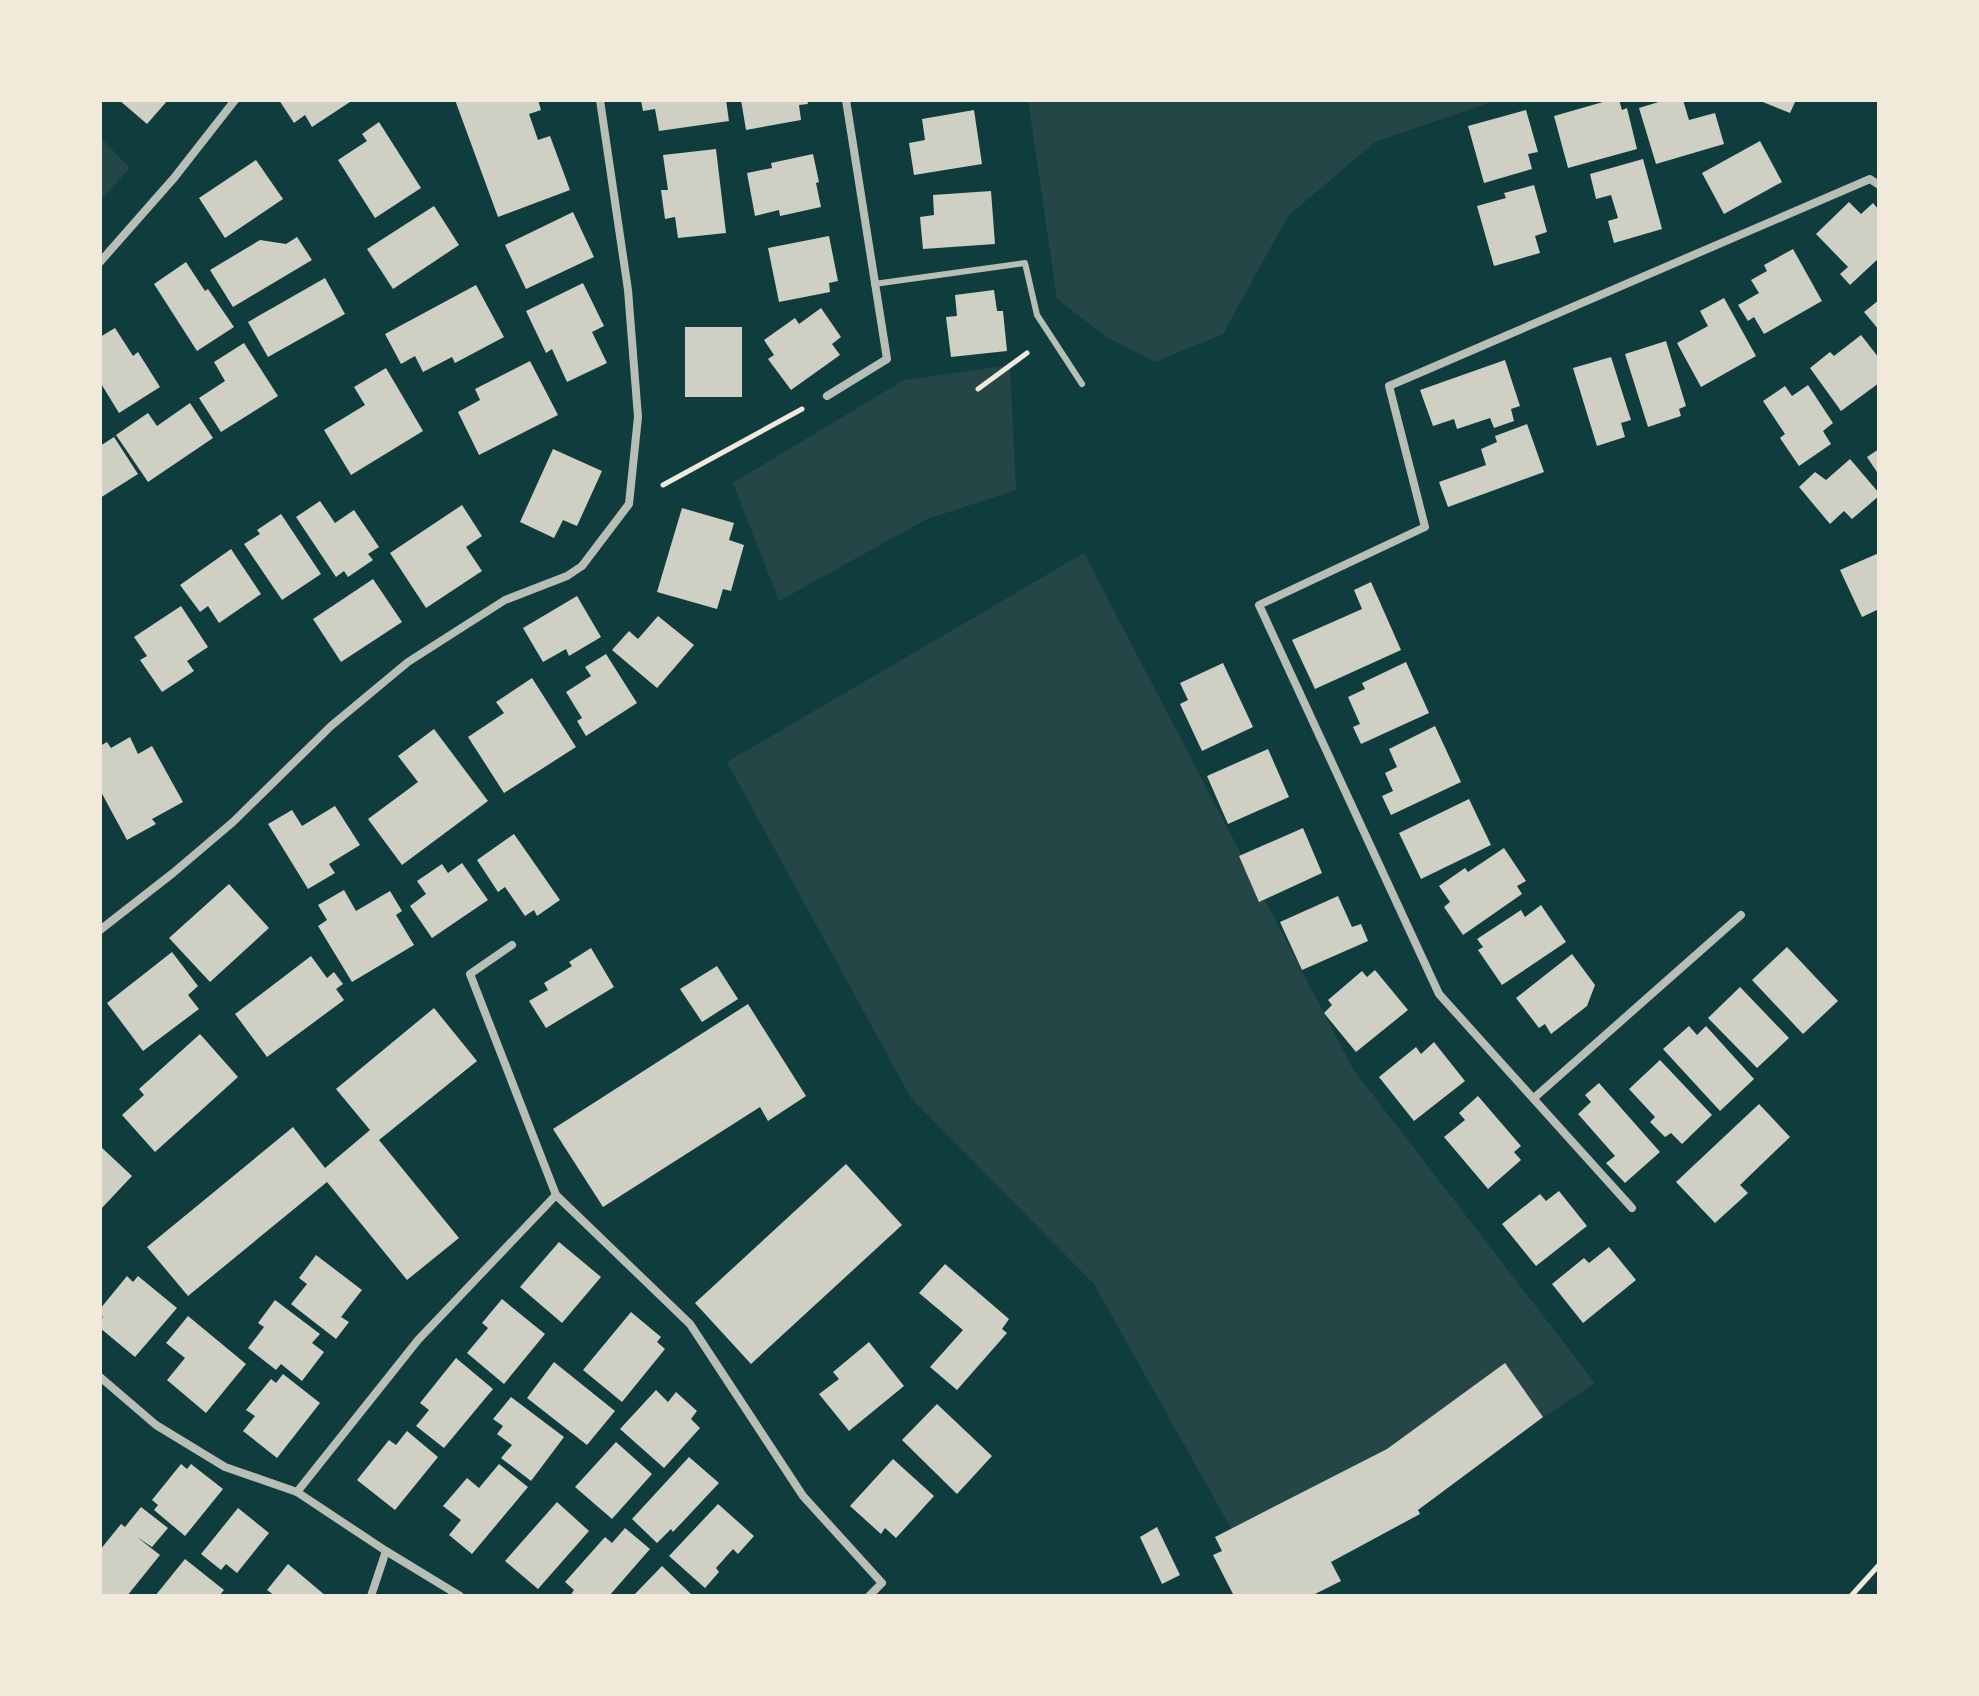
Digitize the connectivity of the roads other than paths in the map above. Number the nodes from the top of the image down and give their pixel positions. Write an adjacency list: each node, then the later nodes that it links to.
1 (235, 100): 5 (street)
2 (600, 100): 10 (street)
3 (846, 100): 6 (street)
4 (1879, 185): 12 (street)
5 (100, 262)
6 (874, 284): 7 (lane); 8 (street)
7 (1082, 384)
8 (827, 396)
9 (1741, 915): 12 (street)
10 (100, 930)
11 (512, 945): 13 (street)
12 (1534, 1098): 14 (street)
13 (556, 1195): 16 (street); 20 (street)
14 (1632, 1208)
15 (100, 1377): 16 (street)
16 (297, 1492): 17 (street)
17 (386, 1551): 18 (street); 19 (street)
18 (371, 1596)
19 (460, 1596)
20 (869, 1596)

